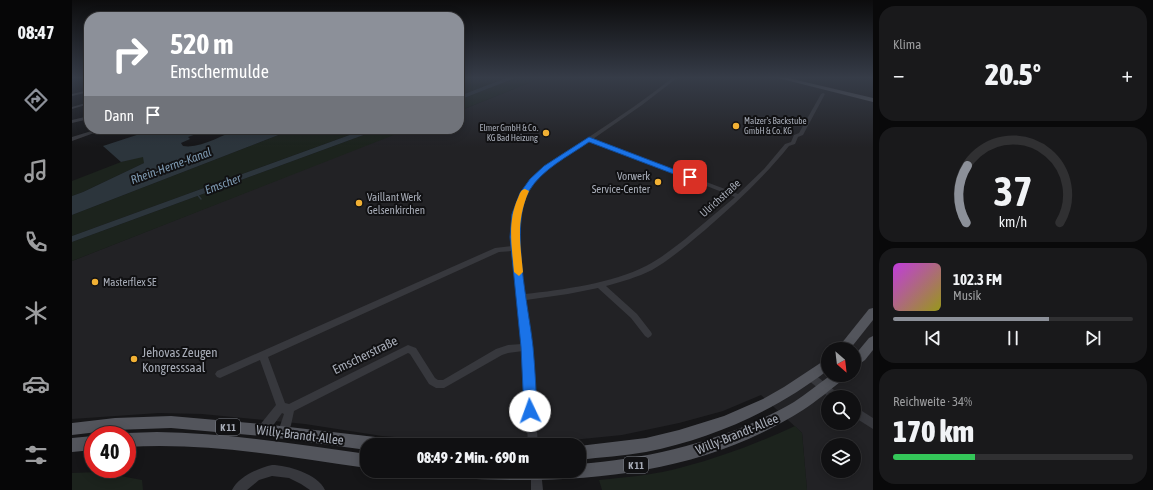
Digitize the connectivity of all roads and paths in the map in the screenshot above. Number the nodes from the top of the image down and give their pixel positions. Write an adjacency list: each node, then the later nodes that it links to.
1 (645, 101): 10 (street)
2 (819, 101): 11 (street, Ulrichstraße)
3 (84, 104): 4 (street)
4 (72, 108)
5 (84, 118): 6 (street)
6 (72, 122)
7 (72, 131): 9 (street)
8 (87, 134): 9 (street)
9 (74, 138)
10 (589, 139): 11 (street); 12 (street)
11 (739, 196): 13 (street, Ulrichstraße)
12 (516, 248): 14 (street); 20 (street)
13 (600, 285): 14 (street, Ulrichstraße); 16 (street)
14 (522, 298): 19 (street)
15 (873, 312): 18 (main road)
16 (648, 334)
17 (873, 340): 21 (main road)
18 (849, 342)
19 (527, 347): 27 (street, Emscherstraße); 33 (street)
20 (263, 355): 23 (street); 27 (street)
21 (861, 357)
22 (821, 368): 24 (main road, Willy-Brandt-Allee / K 11)
23 (220, 374)
24 (810, 377): 25 (street); 38 (main road, Willy-Brandt-Allee / K 11)
25 (826, 390)
26 (821, 397): 40 (main road, Willy-Brandt-Allee / K 11)
27 (285, 407): 31 (street, Emscherstraße); 32 (street)
28 (861, 416): 29 (street)
29 (873, 424)
30 (72, 429): 31 (main road, Willy-Brandt-Allee / K 11)
31 (263, 430): 32 (main road, Willy-Brandt-Allee / K 11)
32 (282, 432): 35 (main road, Willy-Brandt-Allee / K 11)
33 (533, 438)
34 (136, 439): 39 (main road, Willy-Brandt-Allee / K 11)
35 (360, 442)
36 (84, 444): 37 (main road)
37 (72, 445)
38 (586, 452)
39 (360, 461)
40 (586, 471)
41 (537, 478): 44 (street)
42 (238, 490): 43 (street)
43 (319, 490)
44 (538, 490)

